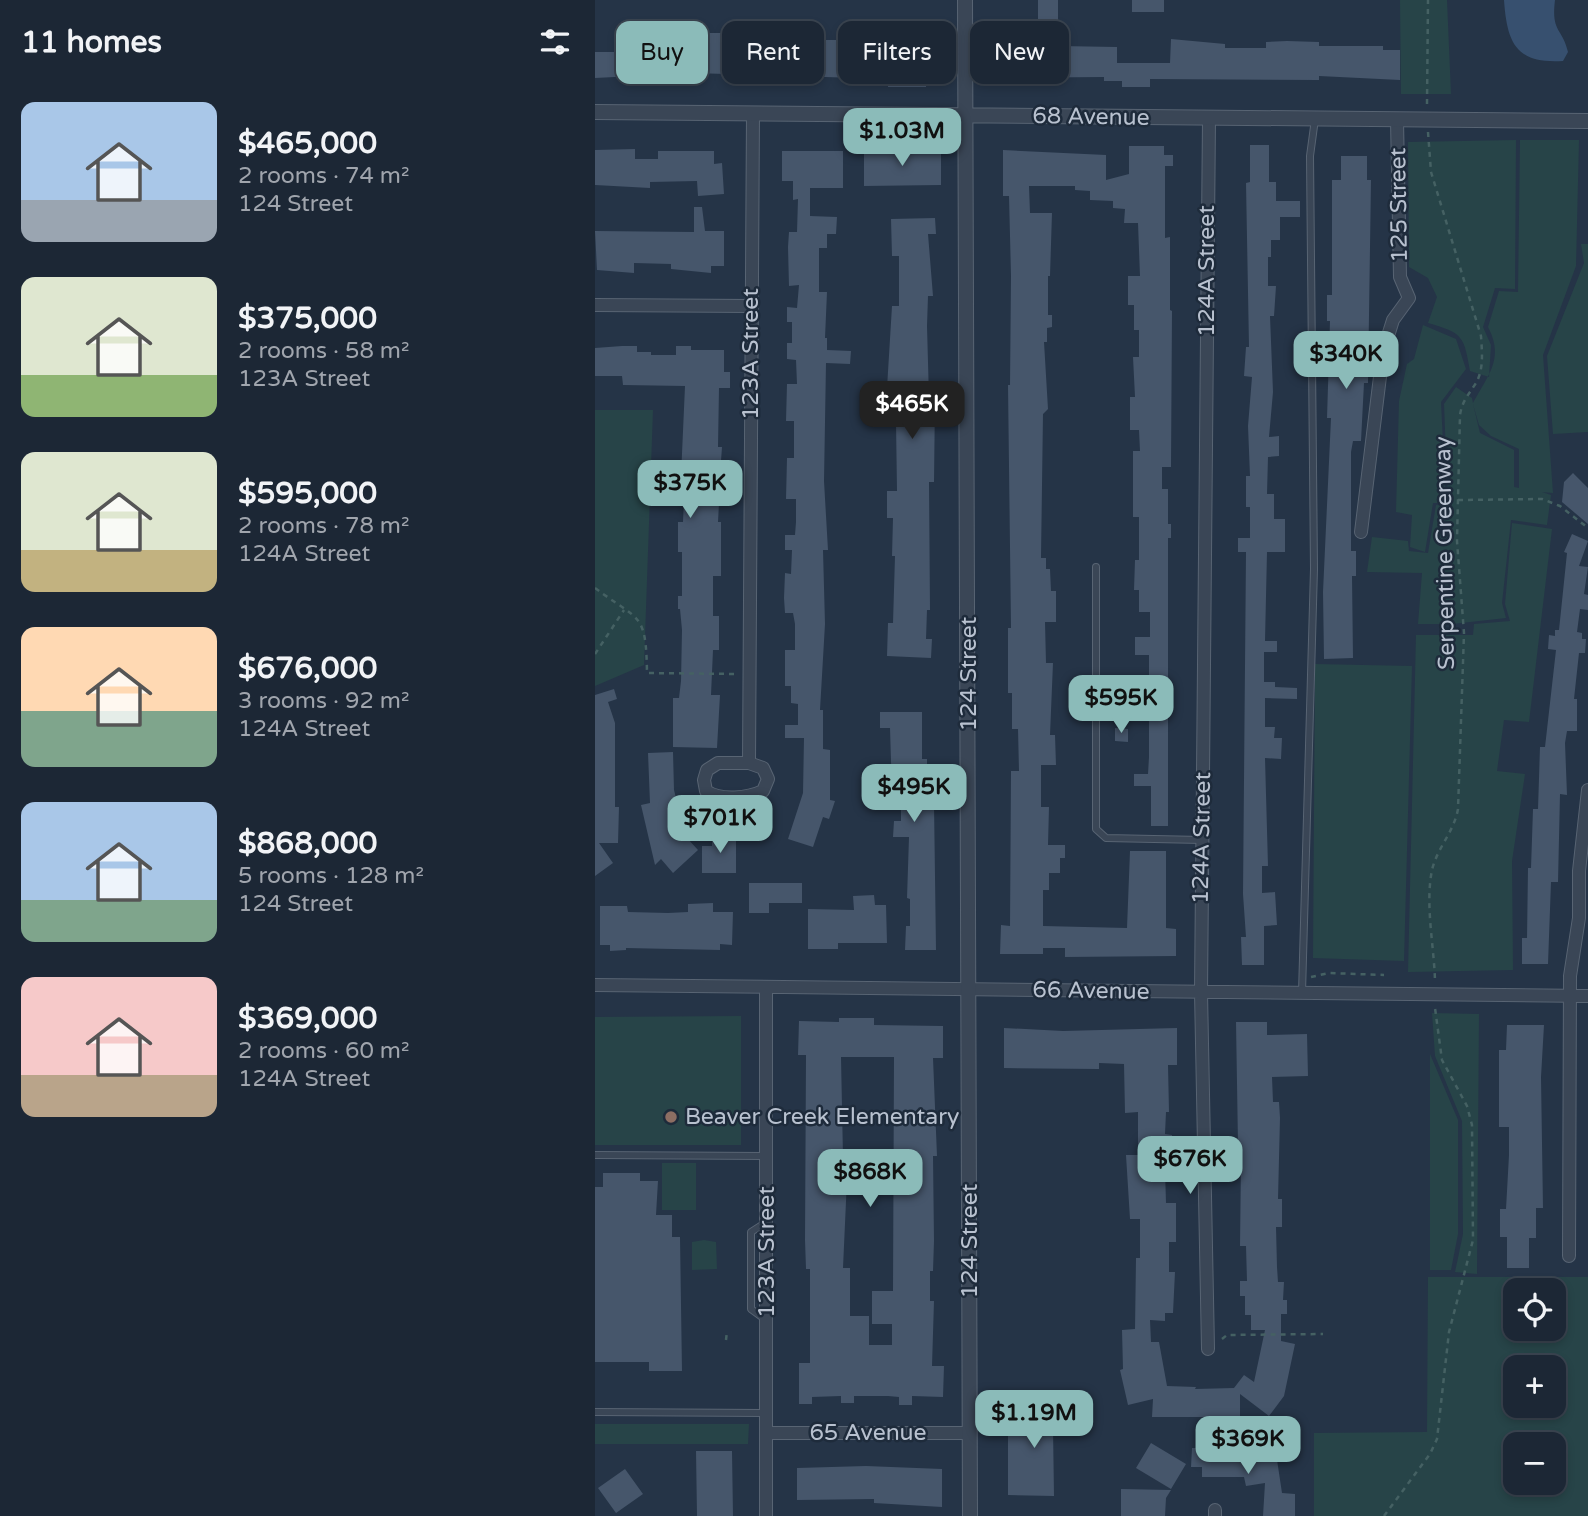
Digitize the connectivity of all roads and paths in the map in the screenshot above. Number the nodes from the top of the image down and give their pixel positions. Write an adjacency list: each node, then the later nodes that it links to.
1 (965, 0): 6 (street, 124 Street)
2 (1428, 0): 3 (path)
3 (1428, 109)
4 (595, 112): 5 (street, 68 Avenue)
5 (753, 114): 6 (street, 68 Avenue); 13 (street, 123A Street)
6 (966, 116): 7 (street, 68 Avenue); 29 (street, 124 Street)
7 (1209, 118): 8 (street, 68 Avenue); 24 (street, 124A Street)
8 (1315, 119): 9 (street, 68 Avenue); 31 (lane)
9 (1397, 120): 10 (street, 68 Avenue); 16 (street, 125 Street)
10 (1588, 121)
11 (1428, 130): 14 (path, Serpentine Greenway)
12 (595, 305): 13 (street)
13 (751, 306): 22 (street, 123A Street)
14 (1458, 500): 15 (path); 26 (path, Serpentine Greenway)
15 (1588, 528)
16 (1361, 532)
17 (1096, 567): 24 (lane)
18 (595, 589): 19 (path)
19 (625, 609): 20 (path); 21 (path)
20 (595, 654)
21 (739, 674)
22 (749, 763): 22 (street)
23 (1588, 790): 25 (street)
24 (1202, 840): 30 (street, 124A Street)
25 (1585, 852): 32 (street)
26 (1435, 983)
27 (595, 985): 28 (street, 66 Avenue)
28 (767, 987): 29 (street, 66 Avenue); 36 (street, 123A Street)
29 (969, 990): 30 (street, 66 Avenue); 45 (street, 124 Street)
30 (1201, 992): 31 (street, 66 Avenue); 41 (street, 124A Street)
31 (1302, 993): 32 (street, 66 Avenue)
32 (1570, 996): 33 (street, 66 Avenue); 37 (street)
33 (1588, 996)
34 (1434, 1006): 48 (path)
35 (595, 1155): 36 (lane)
36 (767, 1156): 43 (street, 123A Street)
37 (1569, 1256)
38 (727, 1331): 40 (path)
39 (1323, 1334): 41 (path)
40 (726, 1340)
41 (1208, 1349)
42 (595, 1412): 43 (lane)
43 (767, 1413): 44 (street, 123A Street)
44 (767, 1433): 45 (street, 65 Avenue); 46 (street, 123A Street)
45 (970, 1433): 47 (street, 124 Street)
46 (767, 1516)
47 (970, 1516)
48 (1384, 1516)

